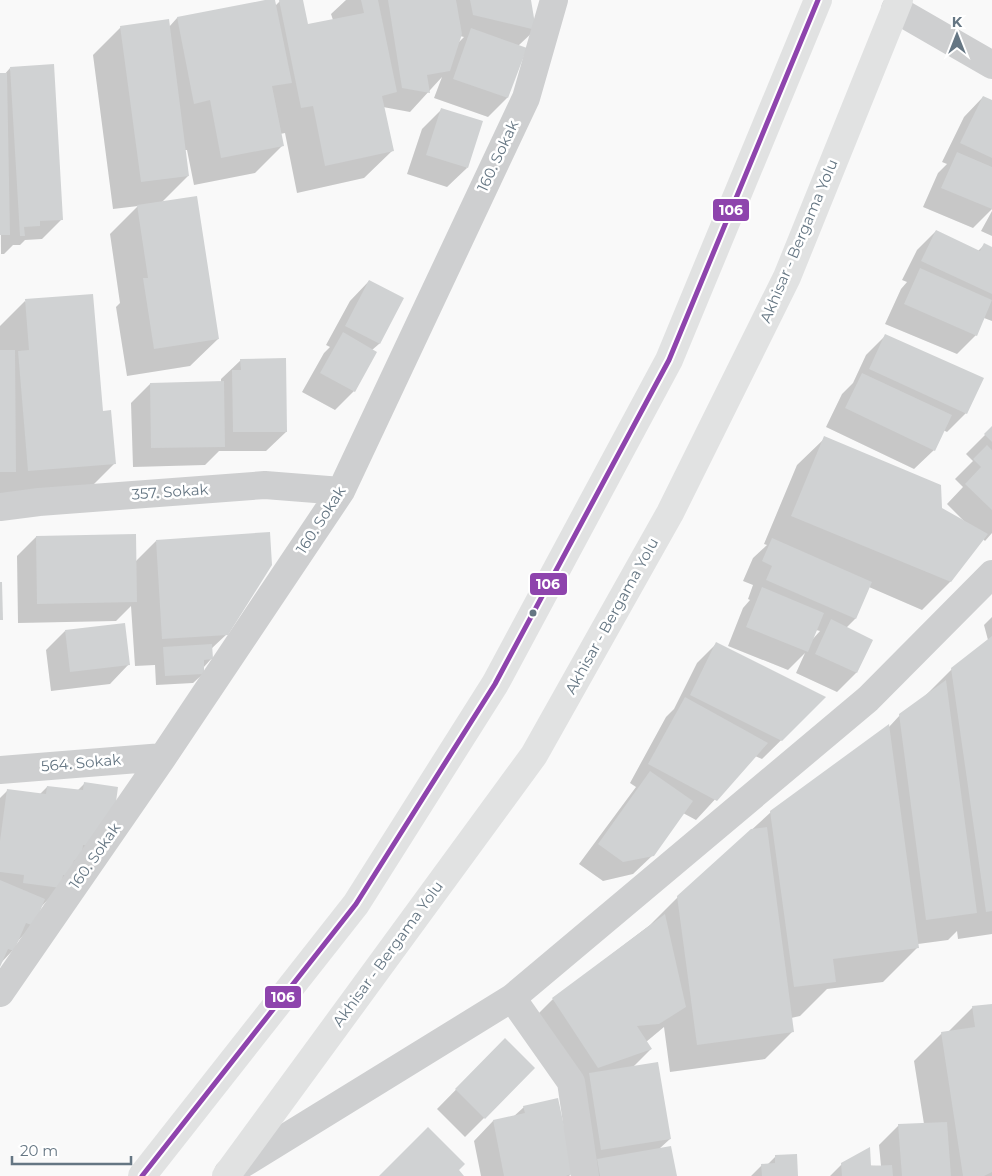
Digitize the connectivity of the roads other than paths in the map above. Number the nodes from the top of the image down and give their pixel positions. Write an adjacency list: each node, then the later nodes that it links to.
1 (554, 0): 5 (street, 160. Sokak)
2 (818, 0): 13 (main road)
3 (897, 4): 4 (street); 12 (main road, Akhisar - Bergama Yolu)
4 (992, 65)
5 (341, 491): 6 (street, 357. Sokak); 8 (street, 160. Sokak)
6 (0, 507)
7 (992, 574): 11 (street)
8 (163, 757): 9 (street, 564. Sokak); 10 (street, 160. Sokak)
9 (0, 770)
10 (0, 993)
11 (512, 998): 12 (street); 14 (street)
12 (227, 1175)
13 (142, 1176)
14 (585, 1176)

